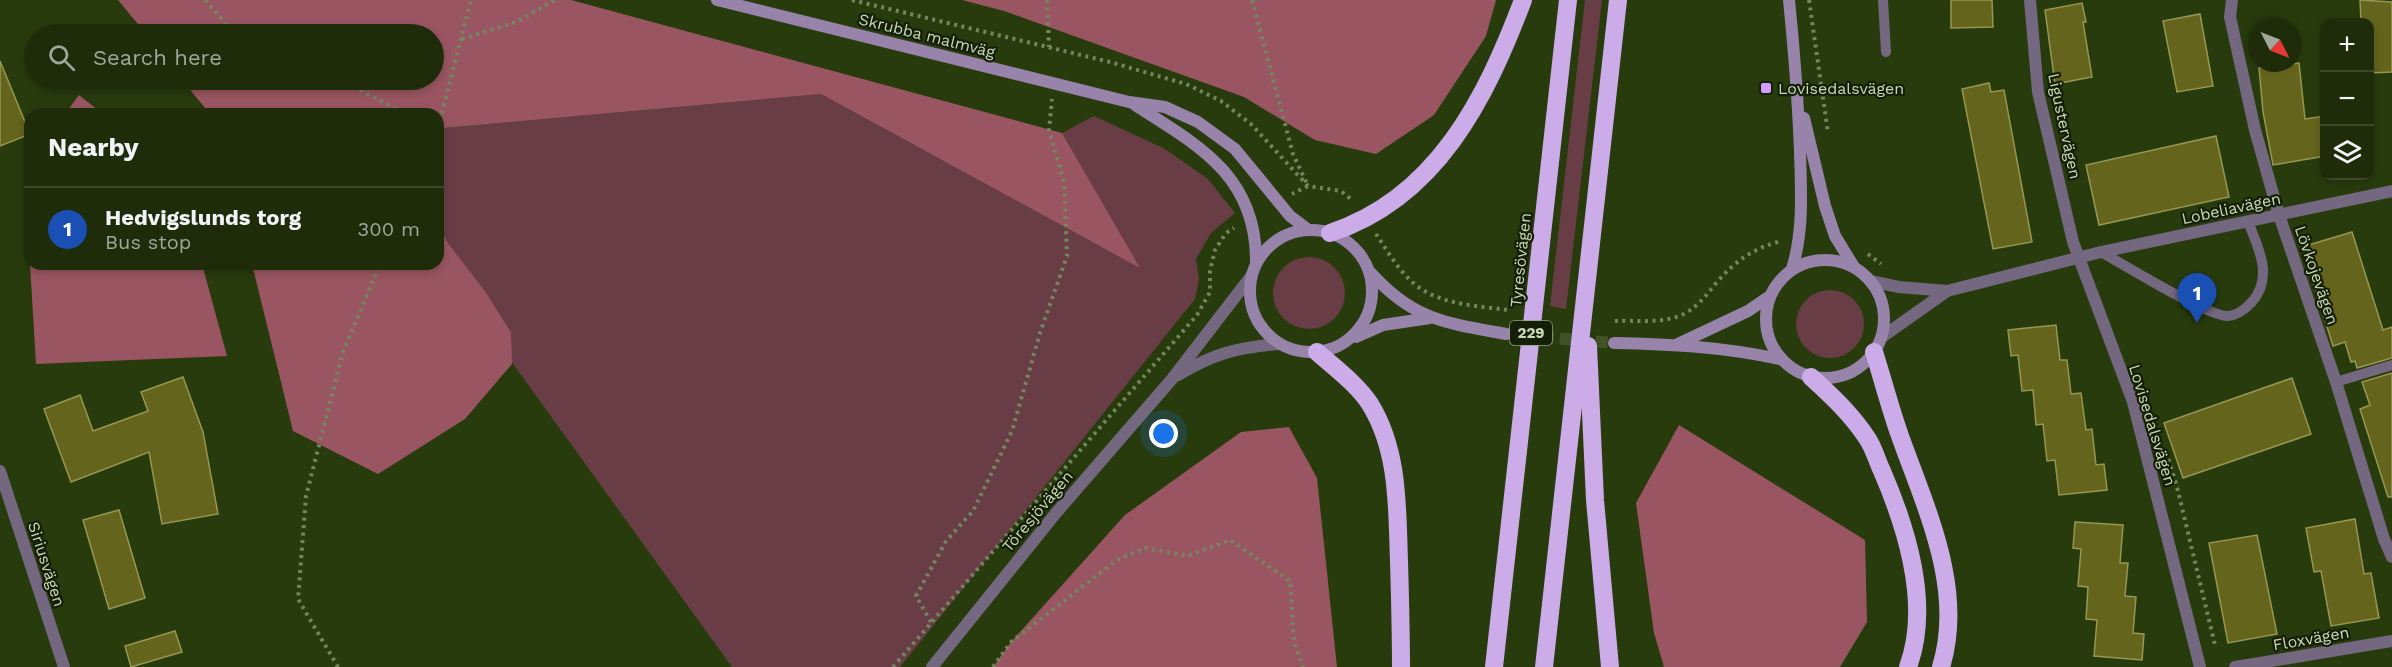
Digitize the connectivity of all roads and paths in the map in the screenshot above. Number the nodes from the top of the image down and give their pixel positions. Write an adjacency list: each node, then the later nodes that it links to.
1 (205, 0): 15 (path)
2 (471, 0): 16 (path)
3 (555, 0): 16 (path)
4 (717, 0): 19 (street, Skrubba malmväg)
5 (1047, 0): 17 (path)
6 (1250, 0): 27 (path)
7 (1523, 0): 30 (highway)
8 (1568, 0): 74 (highway, Tyresövägen / 229)
9 (1618, 0): 45 (highway)
10 (1789, 0): 20 (street)
11 (1809, 0): 25 (path)
12 (1883, 0): 18 (lane)
13 (2030, 0): 37 (street, Ligustervägen)
14 (2232, 0): 28 (street, Lövkojevägen)
15 (226, 24)
16 (462, 39): 24 (path)
17 (1049, 48)
18 (1886, 52)
19 (1054, 83): 22 (street, Skrubba malmväg); 65 (path)
20 (1797, 88): 34 (street); 38 (street)
21 (360, 90): 23 (path)
22 (1129, 102): 27 (street, Skrubba malmväg); 29 (street, Skrubba malmväg)
23 (395, 108)
24 (443, 108)
25 (1828, 137)
26 (2392, 191): 28 (street, Lobeliavägen)
27 (1277, 201): 32 (street, Skrubba malmväg)
28 (2279, 215): 31 (street, Lobeliavägen); 62 (street, Lövkojevägen)
29 (1251, 217): 39 (street, Skrubba malmväg); 65 (path)
30 (1367, 219): 33 (highway); 48 (path)
31 (2248, 222): 36 (street, Lobeliavägen); 36 (lane)
32 (1306, 228): 33 (street); 39 (street)
33 (1330, 233): 43 (street)
34 (1799, 240): 40 (street); 50 (path)
35 (1862, 250): 41 (path)
36 (2101, 252): 37 (street, Lobeliavägen)
37 (2078, 258): 46 (street); 79 (street, Lovisedalsvägen)
38 (1854, 267): 40 (street); 44 (street)
39 (1254, 269): 54 (street); 61 (street, Töresjövägen)
40 (1792, 269): 47 (street)
41 (1888, 269)
42 (377, 270): 68 (path)
43 (1370, 272): 49 (street); 52 (street)
44 (1870, 280): 46 (street); 56 (street)
45 (1586, 289): 75 (highway); 76 (highway)
46 (1947, 291): 56 (street)
47 (1770, 296): 55 (street); 58 (street)
48 (1508, 310)
49 (1430, 318): 51 (street); 52 (street)
50 (1615, 321)
51 (1506, 333)
52 (1355, 338): 57 (street)
53 (1614, 343): 55 (street)
54 (1277, 344): 57 (street); 61 (street, Töresjövägen)
55 (1677, 344): 58 (street)
56 (1878, 345): 60 (street); 78 (highway)
57 (1317, 352): 73 (highway)
58 (1779, 359): 60 (street)
59 (2392, 365): 62 (lane)
60 (1811, 377): 77 (highway)
61 (1172, 379): 70 (street, Töresjövägen)
62 (2336, 382): 64 (street, Lövkojevägen)
63 (0, 471): 67 (street, Siriusvägen)
64 (2392, 557)
65 (932, 622): 69 (path)
66 (2392, 641): 80 (street, Floxvägen)
67 (63, 667)
68 (338, 667)
69 (893, 667)
70 (932, 667)
71 (993, 667): 72 (path)
72 (1303, 667)
73 (1401, 667)
74 (1494, 667)
75 (1544, 667)
76 (1610, 667)
77 (1908, 667)
78 (1941, 667)
79 (2200, 667)
80 (2235, 667)

